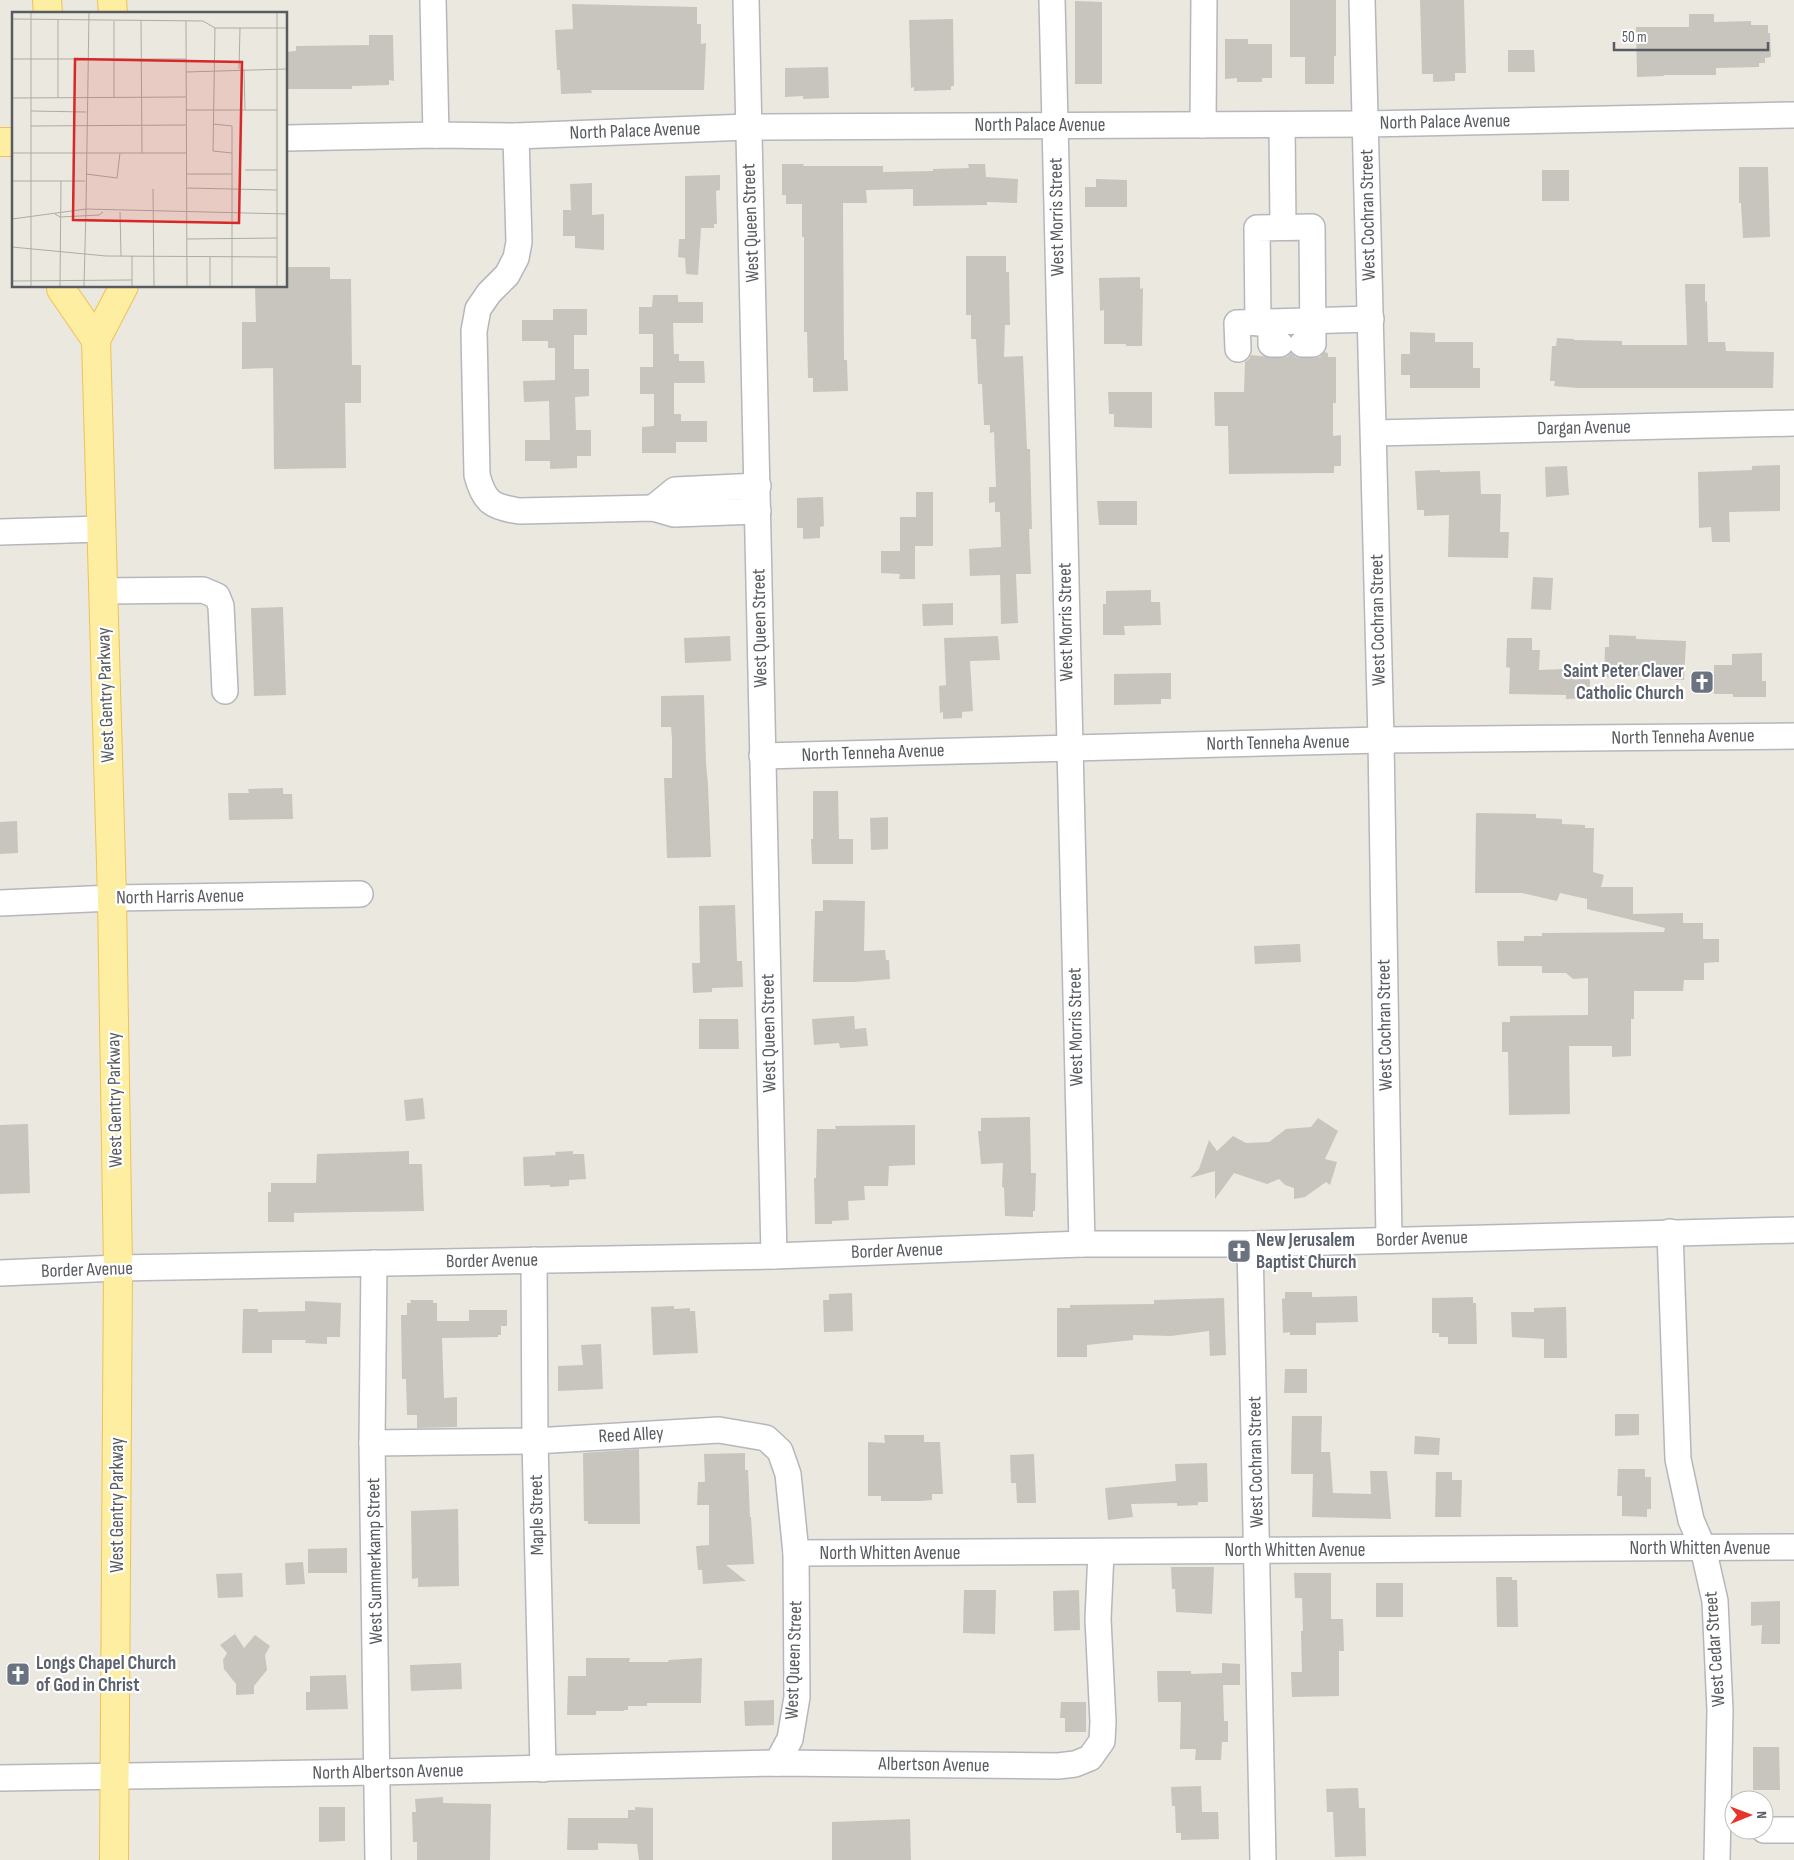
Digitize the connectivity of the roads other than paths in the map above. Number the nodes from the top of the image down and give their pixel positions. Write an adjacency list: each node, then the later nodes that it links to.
1 (433, 0): 12 (street)
2 (746, 0): 11 (street, West Queen Street)
3 (1052, 0): 9 (street, West Morris Street)
4 (1204, 0): 7 (street)
5 (1362, 0): 8 (street, West Cochran Street)
6 (1794, 115): 8 (street, North Palace Avenue)
7 (1203, 124): 9 (street, North Palace Avenue); 10 (street, North Palace Avenue)
8 (1366, 124): 10 (street, North Palace Avenue); 18 (street, West Cochran Street)
9 (1055, 125): 11 (street, North Palace Avenue); 34 (street, West Morris Street)
10 (1282, 125): 15 (street)
11 (748, 127): 13 (street, North Palace Avenue); 25 (street, West Queen Street)
12 (436, 135): 13 (street, North Palace Avenue); 14 (street, North Palace Avenue)
13 (516, 136): 26 (street)
14 (288, 138)
15 (1283, 227): 19 (street); 20 (street)
16 (62, 288): 21 (main road)
17 (123, 288): 21 (main road, West Gentry Parkway)
18 (1371, 319): 19 (street); 24 (street, West Cochran Street)
19 (1313, 321): 20 (street); 20 (street)
20 (1278, 333): 22 (street)
21 (96, 340): 28 (main road, West Gentry Parkway)
22 (1238, 349)
23 (1794, 423): 24 (street, Dargan Avenue)
24 (1374, 433): 33 (street, West Cochran Street)
25 (758, 486): 26 (street); 27 (street, West Queen Street)
26 (652, 508): 27 (street)
27 (758, 511): 35 (street, West Queen Street)
28 (102, 529): 29 (street); 30 (main road, West Gentry Parkway)
29 (0, 532)
30 (104, 591): 31 (street); 37 (main road, West Gentry Parkway)
31 (225, 691)
32 (1794, 736): 33 (street, North Tenneha Avenue)
33 (1381, 740): 34 (street, North Tenneha Avenue); 41 (street, West Cochran Street)
34 (1069, 748): 35 (street, North Tenneha Avenue); 42 (street, West Morris Street)
35 (762, 756): 44 (street, West Queen Street)
36 (360, 894): 37 (street, North Harris Avenue)
37 (112, 898): 38 (street, North Harris Avenue); 47 (main road, West Gentry Parkway)
38 (0, 903)
39 (1794, 1230): 40 (street, Border Avenue)
40 (1670, 1232): 41 (street, Border Avenue); 52 (street, West Cedar Street)
41 (1389, 1240): 43 (street, Border Avenue)
42 (1082, 1244): 43 (street, Border Avenue); 44 (street, Border Avenue)
43 (1250, 1244): 53 (street, West Cochran Street)
44 (774, 1256): 45 (street, Border Avenue)
45 (534, 1260): 46 (street, Border Avenue); 49 (street, Maple Street)
46 (374, 1263): 47 (street, Border Avenue); 50 (street, West Summerkamp Street)
47 (118, 1268): 48 (street, Border Avenue); 59 (main road, West Gentry Parkway)
48 (0, 1272)
49 (535, 1441): 50 (street, Reed Alley); 55 (street, Reed Alley); 57 (street, Maple Street)
50 (372, 1444): 58 (street, West Summerkamp Street)
51 (1794, 1547): 52 (street, North Whitten Avenue)
52 (1703, 1548): 53 (street, North Whitten Avenue); 61 (street, West Cedar Street)
53 (1258, 1550): 54 (street, North Whitten Avenue); 67 (street, West Cochran Street)
54 (1101, 1552): 55 (street, North Whitten Avenue); 56 (street, Albertson Avenue)
55 (796, 1553): 56 (street, West Queen Street)
56 (777, 1763): 57 (street, North Albertson Avenue)
57 (543, 1769): 58 (street, North Albertson Avenue)
58 (378, 1772): 59 (street, North Albertson Avenue); 66 (street, West Summerkamp Street)
59 (115, 1775): 60 (street, North Albertson Avenue); 65 (main road, West Gentry Parkway)
60 (0, 1778)
61 (1724, 1805)
62 (1774, 1830): 63 (street)
63 (1794, 1830)
64 (1724, 1833): 68 (street, West Cedar Street)
65 (114, 1860)
66 (378, 1860)
67 (1263, 1860)
68 (1717, 1860)

